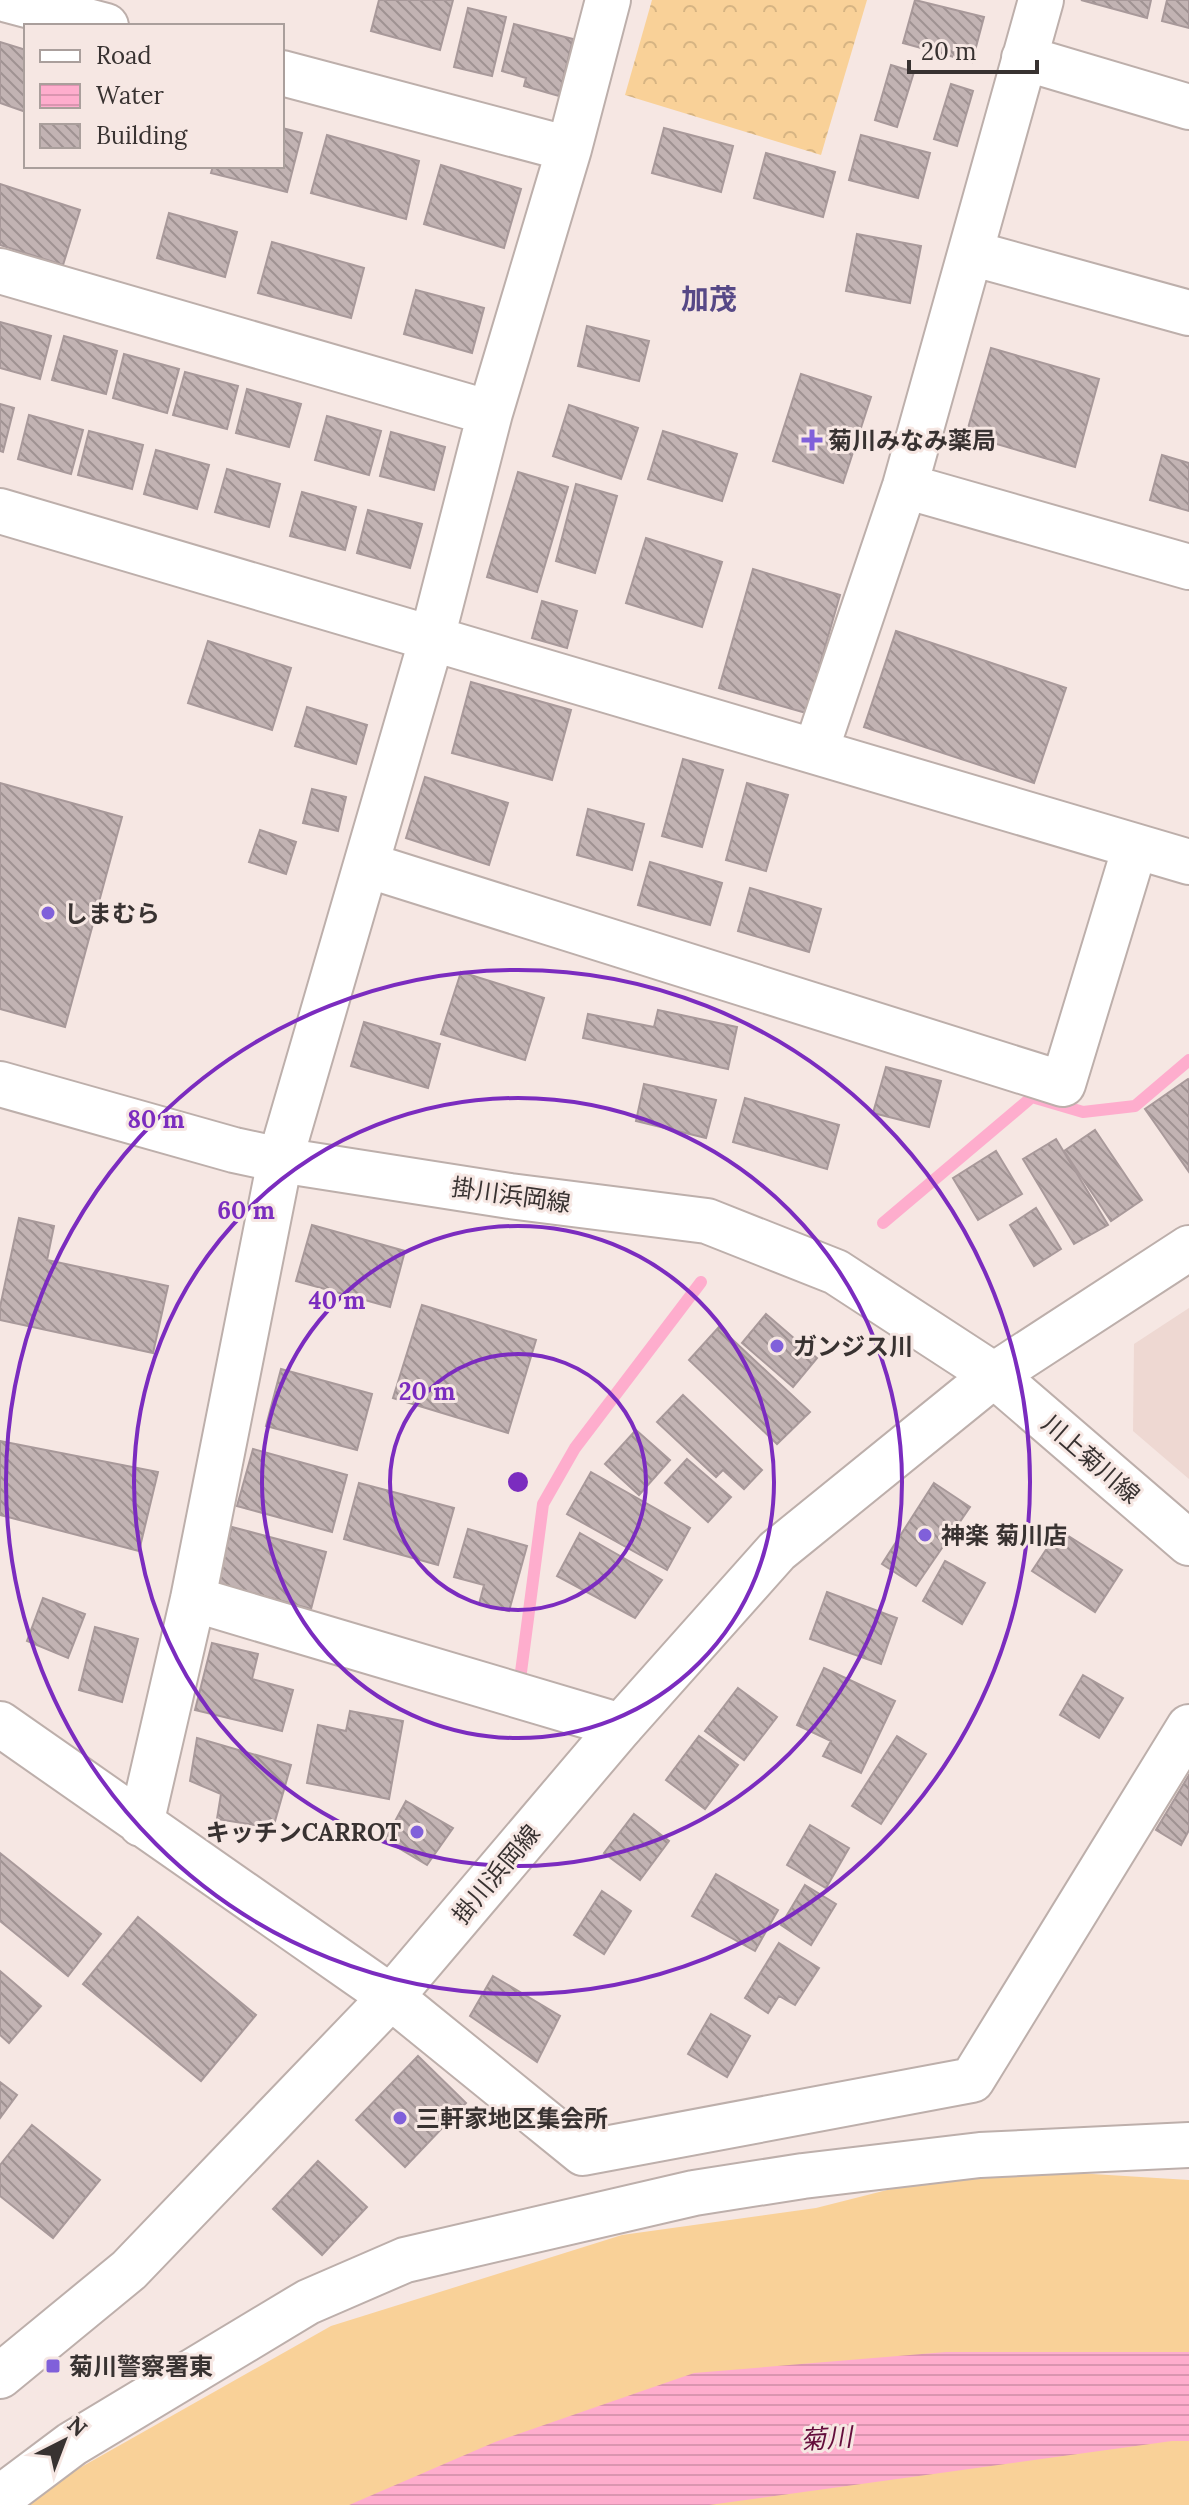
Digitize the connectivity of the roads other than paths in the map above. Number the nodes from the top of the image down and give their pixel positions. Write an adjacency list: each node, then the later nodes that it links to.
1 (8, 0): 4 (street)
2 (608, 0): 8 (street)
3 (1041, 0): 5 (street)
4 (98, 24)
5 (1024, 58): 7 (street); 9 (street)
6 (284, 74): 8 (street)
7 (1189, 107)
8 (569, 149): 12 (street)
9 (971, 253): 11 (street); 13 (street)
10 (0, 271): 12 (street)
11 (1189, 313)
12 (490, 413): 16 (street)
13 (905, 486): 15 (street); 17 (street)
14 (0, 511): 16 (street)
15 (1189, 567)
16 (432, 638): 17 (street); 20 (street)
17 (816, 750): 18 (street)
18 (1135, 847): 19 (street); 20 (street)
19 (1189, 862)
20 (367, 865): 22 (street)
21 (0, 1084): 22 (street, 掛川浜岡線)
22 (280, 1160): 24 (street, 掛川浜岡線); 26 (street)
23 (1189, 1248): 24 (street, 掛川浜岡線)
24 (994, 1375): 25 (street, 川上菊川線); 27 (street, 掛川浜岡線)
25 (1189, 1543)
26 (193, 1599): 27 (street); 30 (street)
27 (621, 1726): 31 (street, 掛川浜岡線)
28 (1189, 1727): 31 (street)
29 (4, 1733): 30 (street)
30 (141, 1824): 31 (street)
31 (391, 1997): 33 (street, 掛川浜岡線)
32 (1189, 2145): 34 (street)
33 (0, 2376)
34 (0, 2498)

